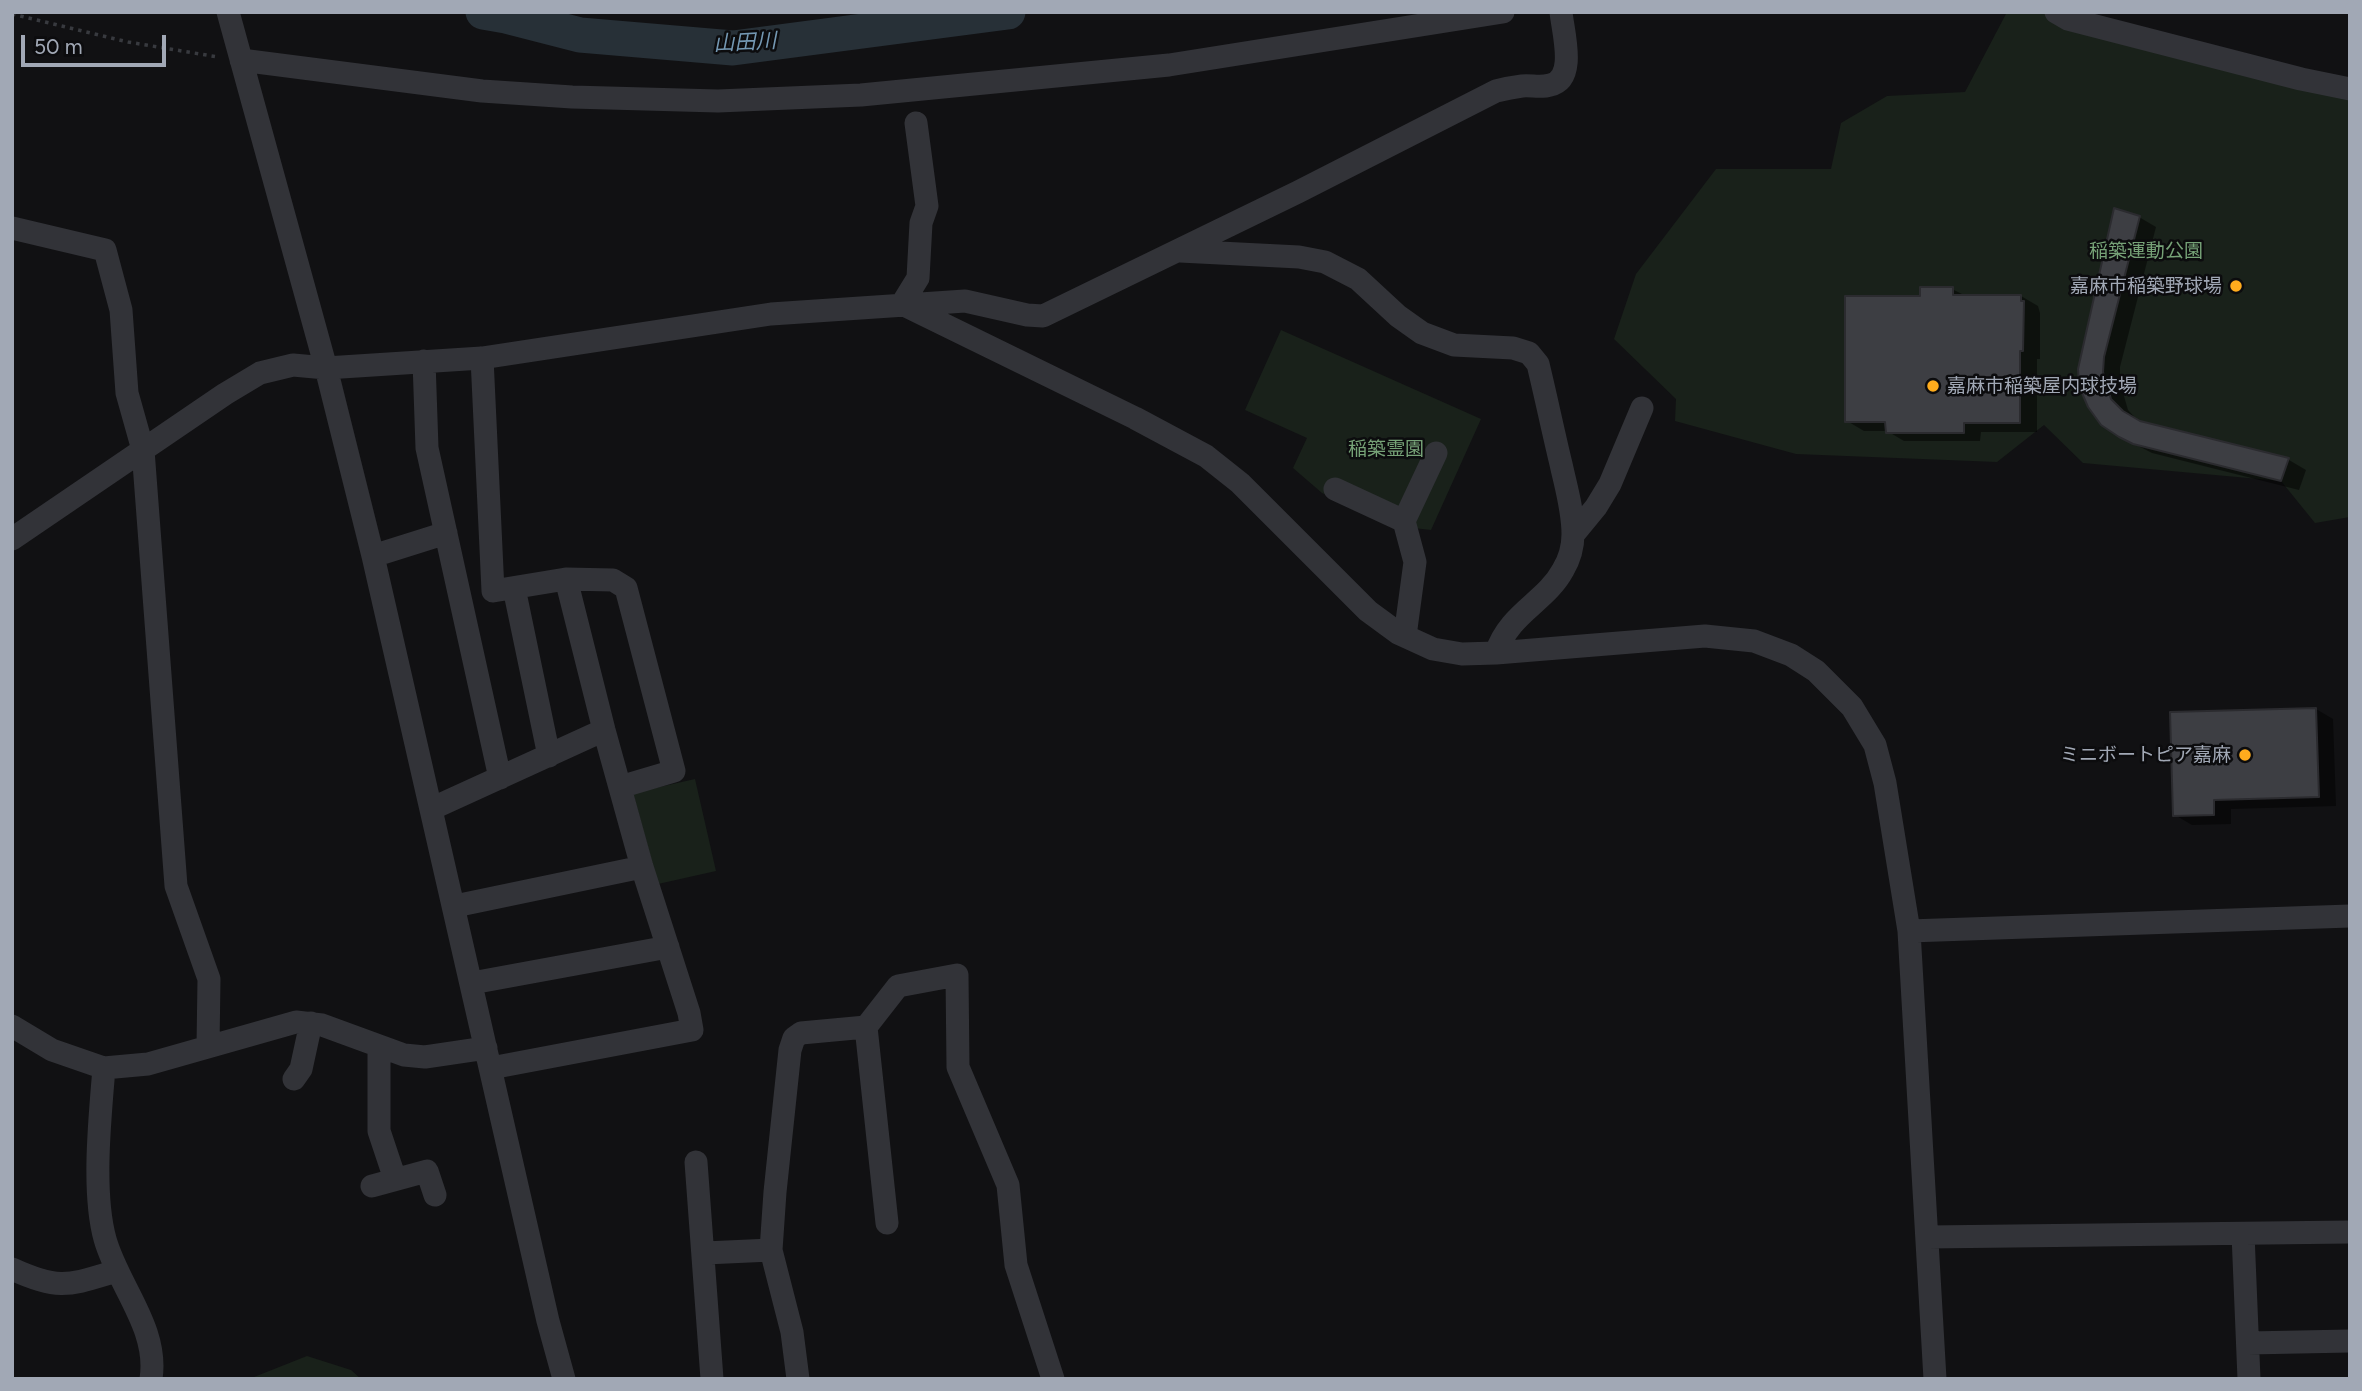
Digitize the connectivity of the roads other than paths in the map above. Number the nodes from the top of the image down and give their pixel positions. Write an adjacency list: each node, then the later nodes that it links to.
1 (228, 12): 5 (street)
2 (1503, 12): 5 (street)
3 (1561, 12): 9 (street)
4 (2056, 12): 6 (street)
5 (241, 60): 13 (street)
6 (2350, 89)
7 (916, 123): 10 (street)
8 (12, 228): 15 (street)
9 (1180, 251): 10 (street); 20 (street)
10 (902, 304): 11 (street); 26 (street)
11 (482, 358): 12 (street); 24 (street)
12 (424, 361): 13 (street); 19 (street)
13 (326, 368): 15 (street); 22 (street)
14 (1642, 408): 20 (street)
15 (144, 450): 21 (street); 42 (street)
16 (1436, 453): 18 (street)
17 (1335, 489): 18 (street)
18 (1404, 521): 26 (street)
19 (446, 533): 22 (street); 25 (street)
20 (1573, 535): 27 (street)
21 (12, 539)
22 (373, 556): 32 (street)
23 (566, 579): 24 (street); 28 (street); 31 (street)
24 (504, 589): 25 (street); 29 (street)
25 (461, 600): 30 (street)
26 (1405, 636): 27 (street)
27 (1496, 653): 36 (street)
28 (604, 730): 29 (street); 31 (street)
29 (548, 756): 30 (street)
30 (500, 778): 32 (street)
31 (620, 787): 33 (street)
32 (431, 809): 34 (street)
33 (642, 867): 34 (street); 37 (street)
34 (455, 906): 38 (street)
35 (2350, 916): 36 (street)
36 (1909, 931): 54 (street)
37 (668, 947): 38 (street); 44 (street)
38 (472, 983): 44 (street)
39 (311, 1023): 42 (street); 43 (street); 46 (street)
40 (12, 1026): 45 (street)
41 (866, 1027): 51 (street); 55 (street); 65 (street)
42 (208, 1045): 45 (street)
43 (379, 1046): 44 (street); 48 (street)
44 (489, 1058): 62 (street)
45 (104, 1068): 58 (street)
46 (294, 1079)
47 (696, 1162): 56 (street)
48 (395, 1179): 49 (street); 50 (street)
49 (372, 1186)
50 (435, 1195)
51 (887, 1223)
52 (2350, 1232): 53 (street)
53 (2244, 1234): 54 (street); 60 (street)
54 (1928, 1237): 66 (street)
55 (771, 1250): 56 (street); 64 (street)
56 (705, 1253): 63 (street)
57 (12, 1269): 58 (street)
58 (117, 1271): 61 (street)
59 (2350, 1341): 60 (street)
60 (2248, 1343): 67 (street)
61 (151, 1379)
62 (564, 1379)
63 (712, 1379)
64 (798, 1379)
65 (1053, 1379)
66 (1936, 1379)
67 (2249, 1379)

